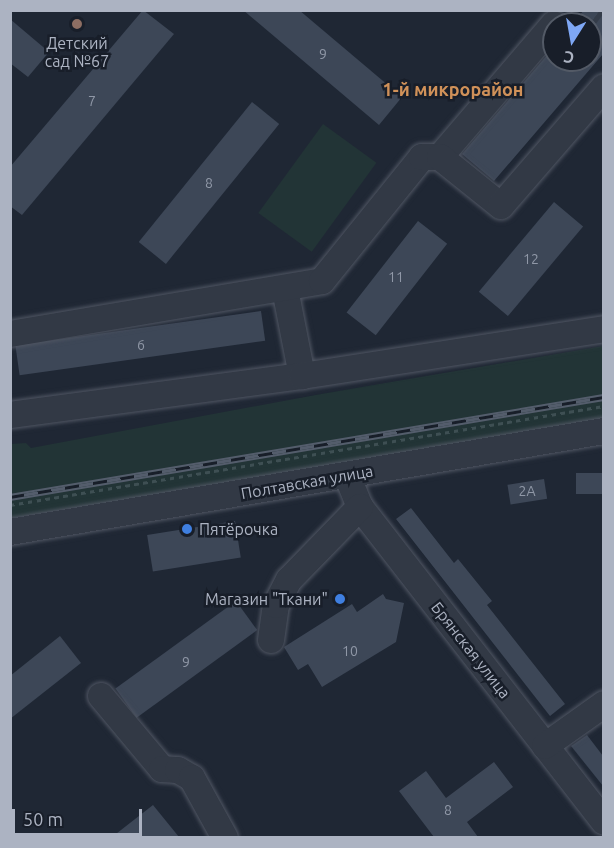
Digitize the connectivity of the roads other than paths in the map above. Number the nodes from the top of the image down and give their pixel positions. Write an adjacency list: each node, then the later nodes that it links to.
1 (542, 38): 3 (street)
2 (603, 87): 3 (street)
3 (440, 157): 4 (street)
4 (285, 289): 6 (street); 7 (street)
5 (603, 329): 7 (street)
6 (10, 334)
7 (302, 376): 8 (street)
8 (10, 415)
9 (603, 431): 10 (street, Полтавская улица)
10 (347, 475): 11 (street, Брянская улица); 12 (street, Полтавская улица)
11 (360, 507): 13 (street); 16 (street, Брянская улица)
12 (10, 532)
13 (271, 640)
14 (101, 696): 18 (street)
15 (603, 704): 16 (street)
16 (545, 746): 17 (street, Брянская улица)
17 (603, 821)
18 (225, 837)

